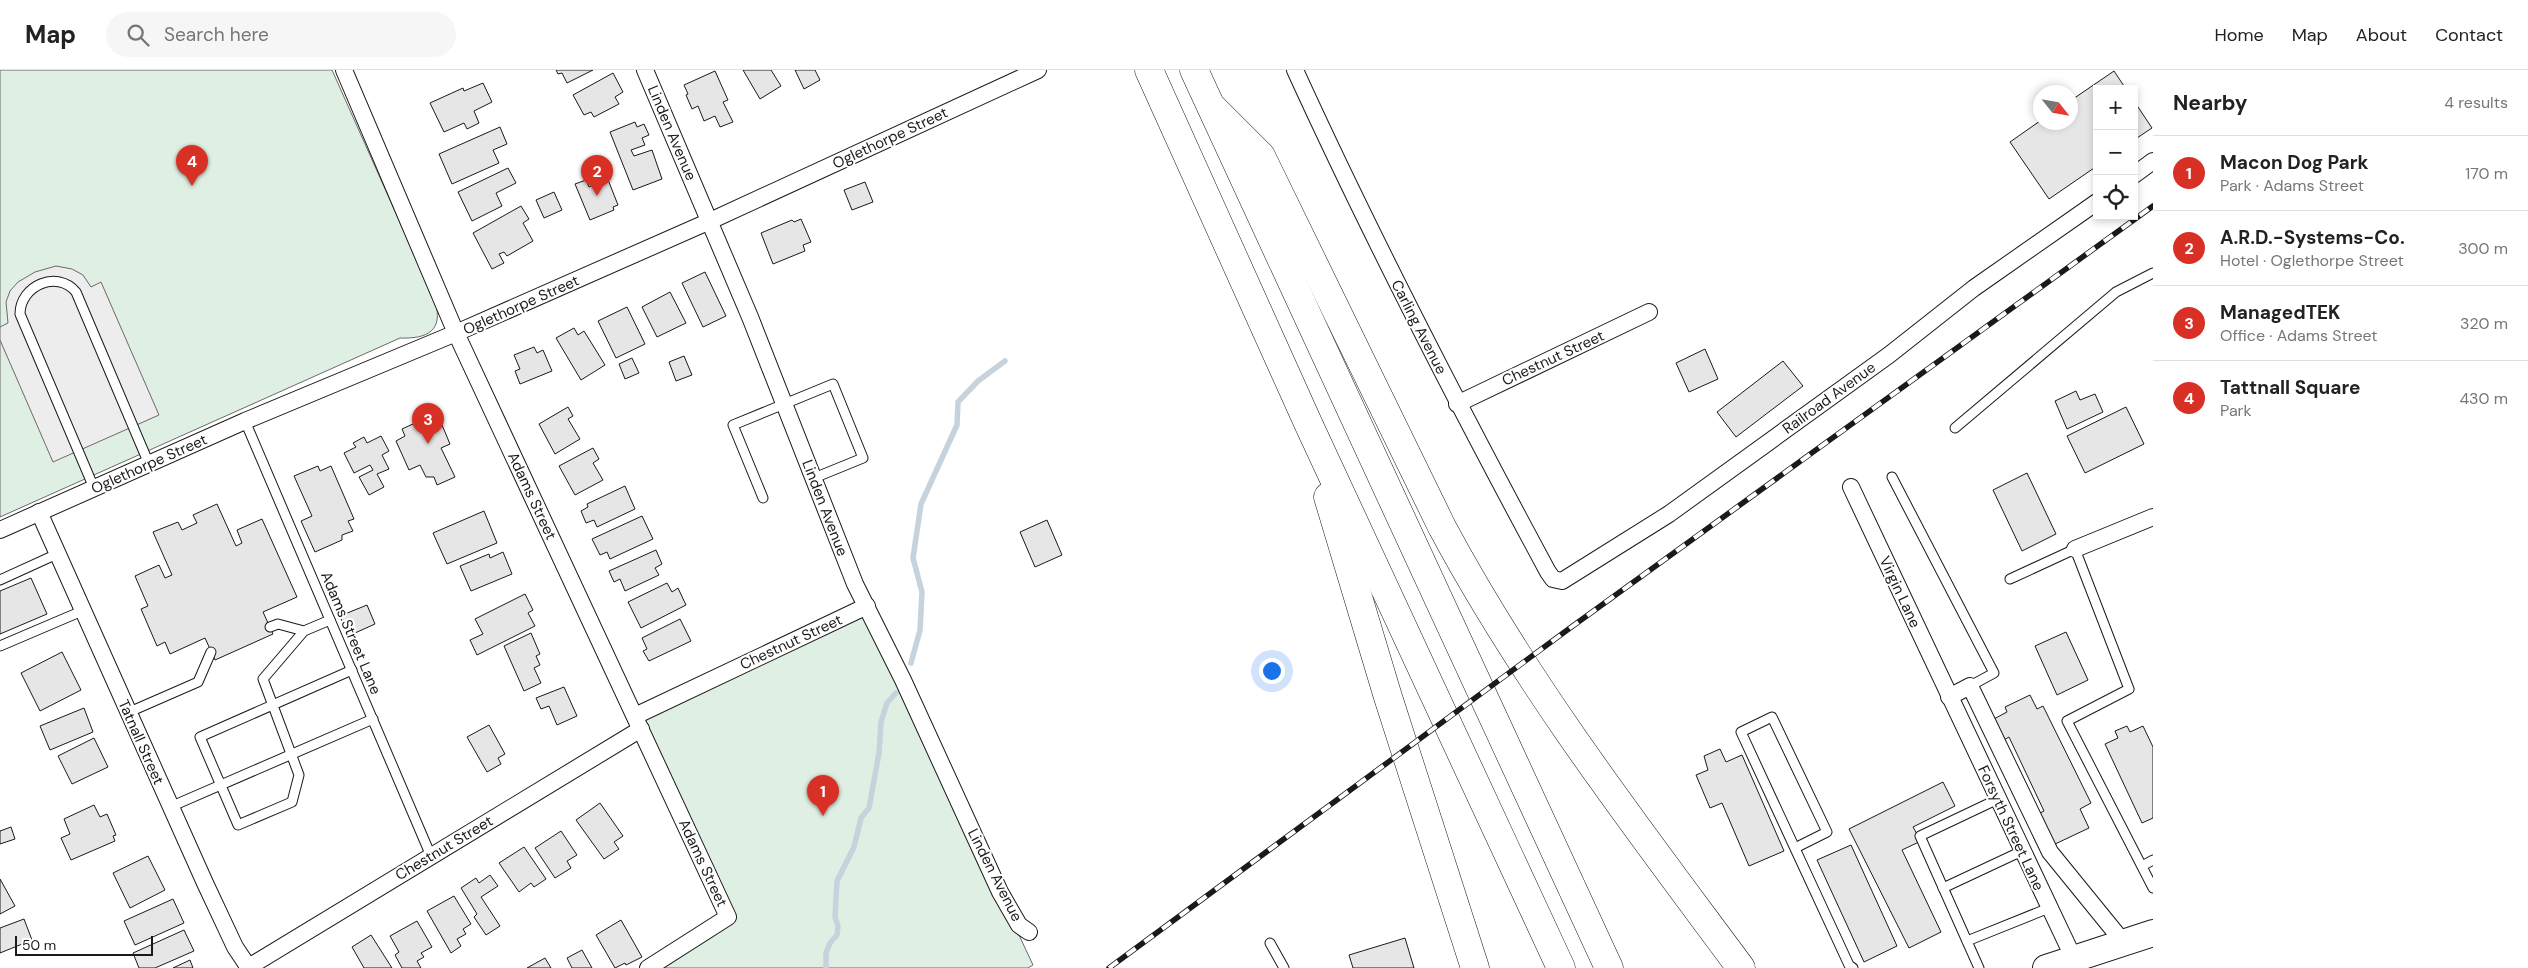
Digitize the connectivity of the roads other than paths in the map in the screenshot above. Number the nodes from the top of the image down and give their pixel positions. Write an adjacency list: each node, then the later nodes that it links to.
1 (344, 70): 14 (street, Adams Street)
2 (645, 70): 11 (street, Linden Avenue)
3 (1038, 70): 11 (street, Oglethorpe Street)
4 (1194, 70): 7 (highway)
5 (1295, 70): 16 (street, Carling Avenue)
6 (1151, 74): 18 (highway)
7 (1211, 106): 73 (highway); 74 (highway)
8 (2153, 161): 9 (street)
9 (2138, 172)
10 (2093, 205): 31 (street, Railroad Avenue)
11 (710, 221): 14 (street, Oglethorpe Street); 15 (street, Linden Avenue)
12 (2153, 273): 19 (lane)
13 (1648, 312): 16 (street, Chestnut Street)
14 (456, 333): 17 (street, Oglethorpe Street); 47 (street, Adams Street)
15 (785, 404): 22 (street, Linden Avenue); 22 (lane); 25 (lane)
16 (1457, 404): 31 (street, Carling Avenue)
17 (245, 421): 20 (street, Oglethorpe Street); 36 (lane, Adams Street Lane)
18 (1308, 423): 60 (highway); 72 (highway)
19 (1955, 428)
20 (148, 464): 24 (street, Oglethorpe Street); 24 (lane)
21 (1892, 477): 42 (lane)
22 (814, 478): 34 (street, Linden Avenue)
23 (1851, 487): 43 (street, Virgin Lane)
24 (94, 488): 26 (street, Oglethorpe Street)
25 (763, 498)
26 (39, 512): 28 (street, Oglethorpe Street); 30 (street, Tatnall Street)
27 (2153, 517): 29 (street)
28 (0, 530)
29 (2075, 549): 32 (lane); 56 (lane)
30 (57, 554): 33 (lane); 35 (street, Tatnall Street)
31 (1553, 579)
32 (2010, 579)
33 (0, 580)
34 (867, 606): 47 (street, Chestnut Street); 61 (street, Linden Avenue)
35 (82, 611): 39 (lane); 45 (street, Tatnall Street)
36 (330, 620): 38 (lane); 41 (lane, Adams Street Lane)
37 (270, 627): 38 (lane)
38 (304, 631): 44 (lane)
39 (0, 646)
40 (211, 652): 45 (lane)
41 (352, 670): 44 (lane); 46 (lane, Adams Street Lane)
42 (1970, 686): 43 (street); 64 (street)
43 (1949, 697): 50 (street, Forsyth Street Lane)
44 (271, 705): 48 (lane); 49 (lane)
45 (128, 713): 51 (street, Tatnall Street)
46 (373, 719): 48 (lane); 54 (lane, Adams Street Lane)
47 (638, 722): 54 (street, Chestnut Street); 68 (street, Adams Street)
48 (291, 755): 49 (lane); 49 (lane)
49 (220, 786): 51 (lane)
50 (1998, 799): 53 (street, Forsyth Street Lane); 57 (lane)
51 (170, 807): 67 (street, Tatnall Street)
52 (1795, 848): 52 (lane); 75 (lane)
53 (2022, 851): 57 (lane); 59 (street, Forsyth Street Lane)
54 (431, 856): 67 (street, Chestnut Street)
55 (2153, 860): 56 (lane)
56 (2142, 866): 58 (lane)
57 (1944, 888): 63 (lane)
58 (2153, 888)
59 (2049, 908): 63 (lane); 66 (street, Forsyth Street Lane)
60 (1461, 930): 70 (highway); 71 (highway)
61 (1029, 932)
62 (2153, 933): 64 (main road)
63 (1967, 941): 76 (lane)
64 (2124, 942): 66 (main road)
65 (1270, 943): 69 (lane)
66 (2074, 959): 77 (main road)
67 (248, 968)
68 (648, 968)
69 (1284, 968)
70 (1470, 968)
71 (1475, 968)
72 (1561, 968)
73 (1610, 968)
74 (1741, 968)
75 (1852, 968)
76 (1978, 968)
77 (2046, 968)

